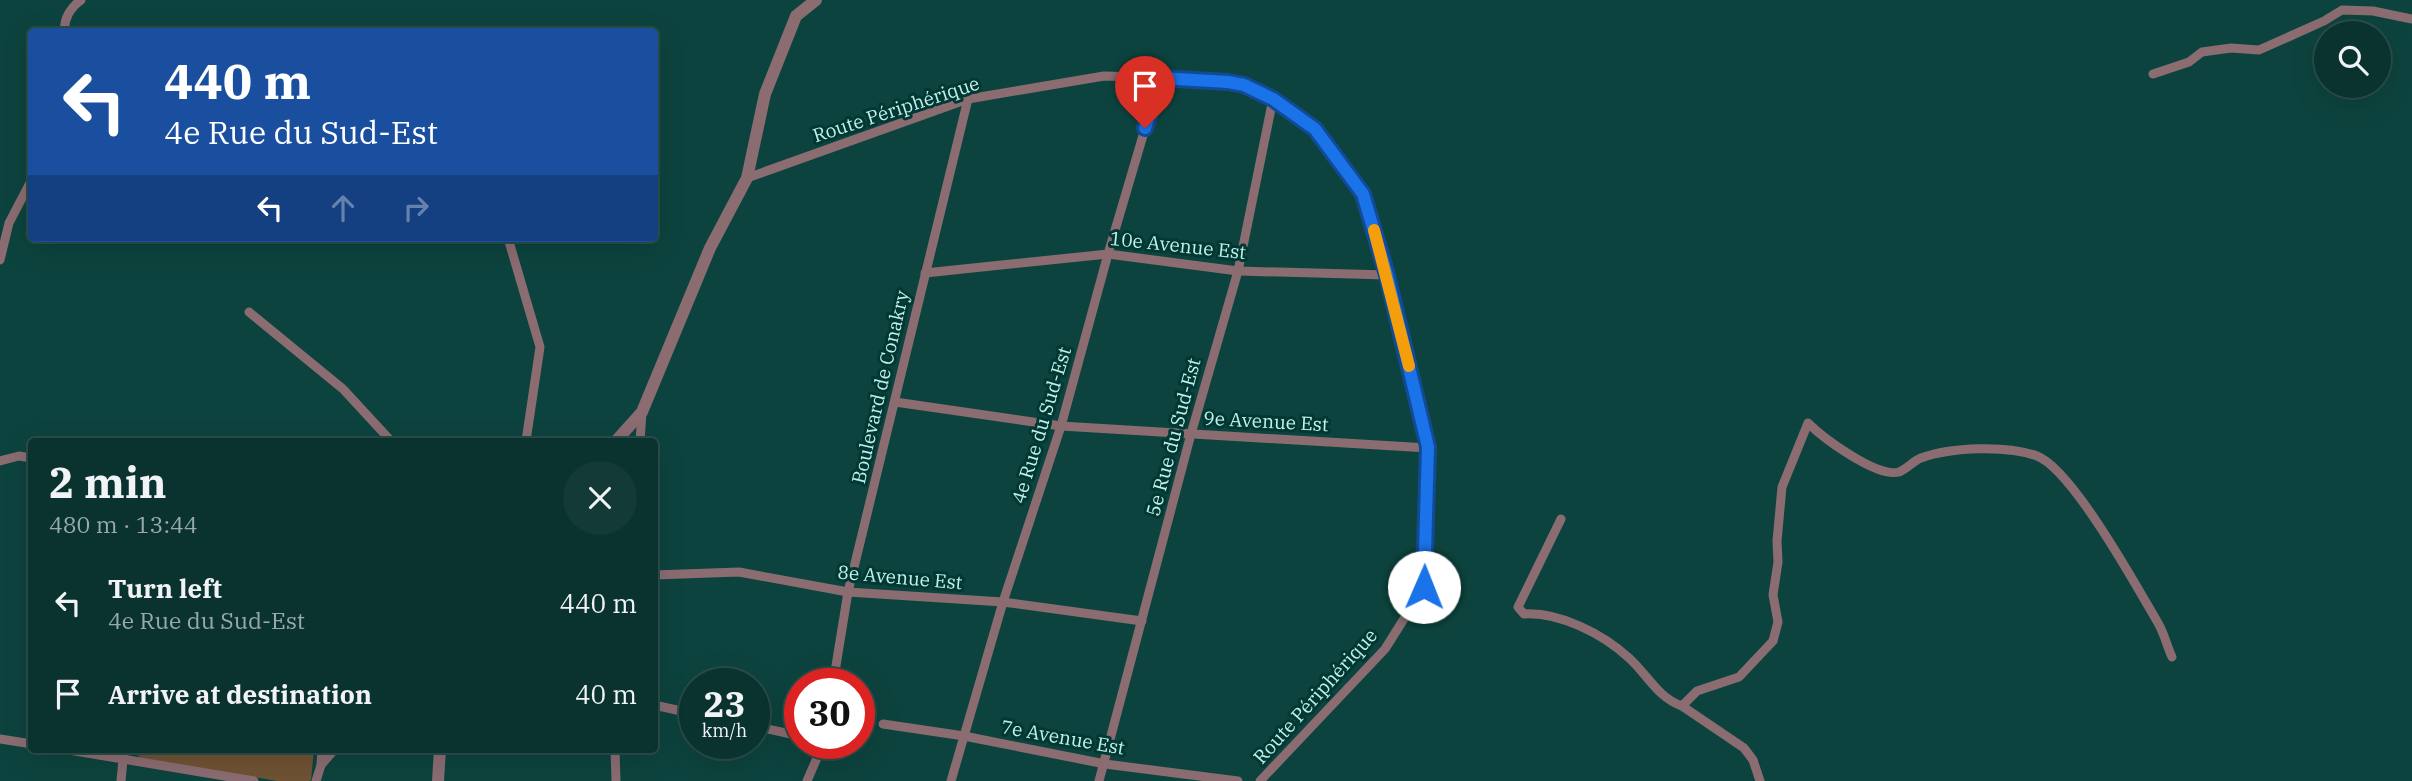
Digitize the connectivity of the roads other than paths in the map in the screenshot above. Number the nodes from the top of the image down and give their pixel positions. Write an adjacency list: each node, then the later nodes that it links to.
1 (816, 0): 9 (street)
2 (76, 2): 4 (street)
3 (2412, 19): 5 (street)
4 (64, 28)
5 (2153, 74)
6 (1160, 78): 7 (street, Route Périphérique); 8 (street, Route Périphérique); 12 (street, 4e Rue du Sud-Est)
7 (968, 99): 9 (street, Route Périphérique); 15 (street, Boulevard de Conakry)
8 (1273, 99): 14 (street, 5e Rue du Sud-Est); 16 (street, Route Périphérique)
9 (747, 178): 19 (street)
10 (28, 187): 13 (street)
11 (509, 242): 23 (street)
12 (1108, 254): 14 (street, 10e Avenue Est); 15 (street, 10e Avenue Est); 20 (street, 4e Rue du Sud-Est)
13 (0, 260)
14 (1238, 271): 16 (street, 10e Avenue Est); 21 (street, 5e Rue du Sud-Est)
15 (925, 273): 18 (street, Boulevard de Conakry)
16 (1387, 275): 26 (street, Route Périphérique)
17 (249, 312): 22 (street)
18 (895, 402): 20 (street, 9e Avenue Est); 31 (street, Boulevard de Conakry)
19 (642, 411): 24 (street); 25 (street)
20 (1061, 426): 21 (street, 9e Avenue Est); 32 (street, 4e Rue du Sud-Est)
21 (1191, 434): 26 (street, 9e Avenue Est); 33 (street, 5e Rue du Sud-Est)
22 (388, 438)
23 (526, 438)
24 (619, 438)
25 (640, 438)
26 (1428, 447): 60 (street, Route Périphérique)
27 (28, 457): 28 (street)
28 (0, 461)
29 (1561, 519): 37 (street)
30 (658, 575): 31 (street, 8e Avenue Est)
31 (848, 592): 32 (street, 8e Avenue Est); 35 (street, Boulevard de Conakry)
32 (1003, 603): 33 (street, 8e Avenue Est); 40 (street, 4e Rue du Sud-Est)
33 (1142, 621): 49 (street, 5e Rue du Sud-Est)
34 (2172, 657): 37 (street)
35 (836, 668)
36 (658, 706): 38 (street)
37 (1682, 706): 61 (street)
38 (679, 710)
39 (883, 724): 40 (street, 7e Avenue Est)
40 (964, 736): 49 (street, 7e Avenue Est); 57 (street, 4e Rue du Sud-Est)
41 (0, 739): 42 (street)
42 (28, 743)
43 (322, 753): 50 (street)
44 (332, 753): 50 (street)
45 (440, 753): 54 (street)
46 (615, 753): 55 (street)
47 (123, 754): 51 (street); 52 (street)
48 (817, 759): 56 (street)
49 (1105, 764): 58 (street, 5e Rue du Sud-Est); 59 (street, 7e Avenue Est)
50 (321, 765): 53 (street)
51 (121, 781)
52 (254, 781)
53 (316, 781)
54 (438, 781)
55 (616, 781)
56 (807, 781)
57 (951, 781)
58 (1099, 781)
59 (1238, 781)
60 (1260, 781)
61 (1760, 781)

